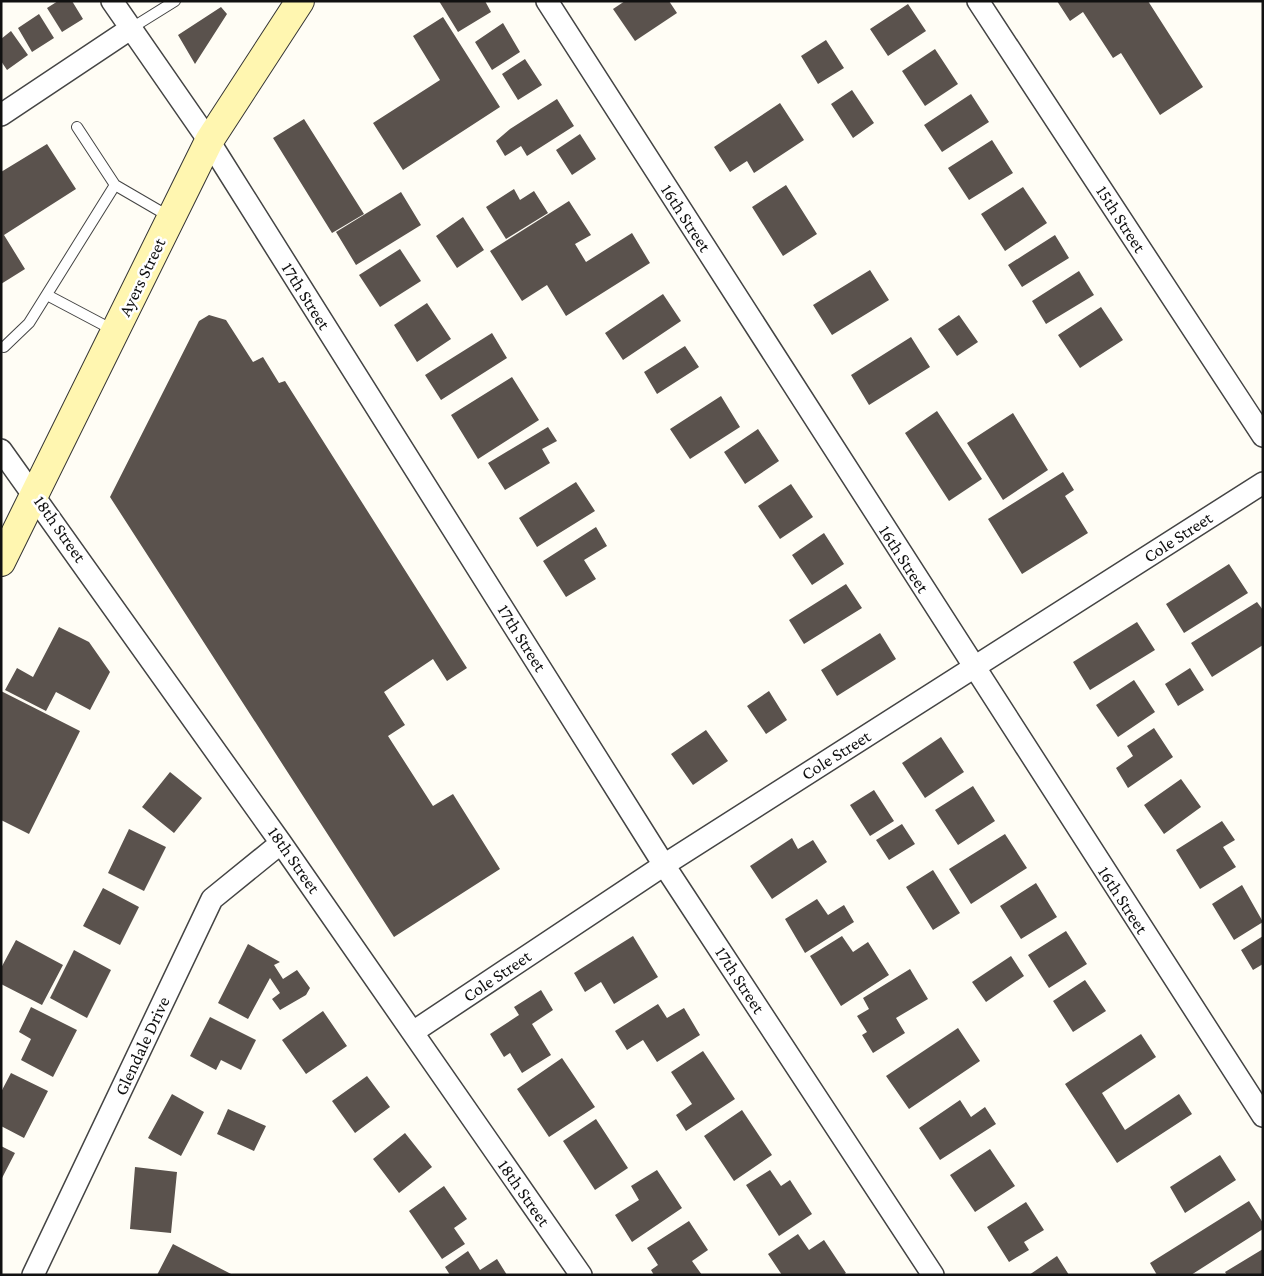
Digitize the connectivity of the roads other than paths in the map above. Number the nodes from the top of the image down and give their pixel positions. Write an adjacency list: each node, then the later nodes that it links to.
1 (112, 1): 6 (street, 17th Street)
2 (175, 1): 6 (lane)
3 (300, 1): 9 (main road, Ayers Street)
4 (547, 1): 20 (street, 16th Street)
5 (978, 1): 15 (street, 15th Street)
6 (130, 29): 7 (street); 9 (street, 17th Street)
7 (1, 115)
8 (77, 127): 10 (lane)
9 (209, 141): 11 (main road, Ayers Street); 22 (street, 17th Street)
10 (115, 185): 11 (lane); 12 (lane)
11 (171, 218): 13 (main road, Ayers Street)
12 (47, 295): 13 (lane); 14 (lane)
13 (115, 331): 18 (main road, Ayers Street)
14 (2, 347)
15 (1263, 436)
16 (1, 450): 18 (street, 18th Street)
17 (1263, 483): 20 (street, Cole Street)
18 (34, 493): 19 (main road, Ayers Street); 21 (street, 18th Street)
19 (1, 562)
20 (974, 668): 22 (street, Cole Street); 24 (street, 16th Street)
21 (282, 843): 23 (street, 18th Street); 25 (street, Glendale Drive)
22 (664, 865): 23 (street, Cole Street); 27 (street, 17th Street)
23 (413, 1032): 26 (street, 18th Street)
24 (1263, 1116)
25 (33, 1275)
26 (581, 1275)
27 (933, 1275)

